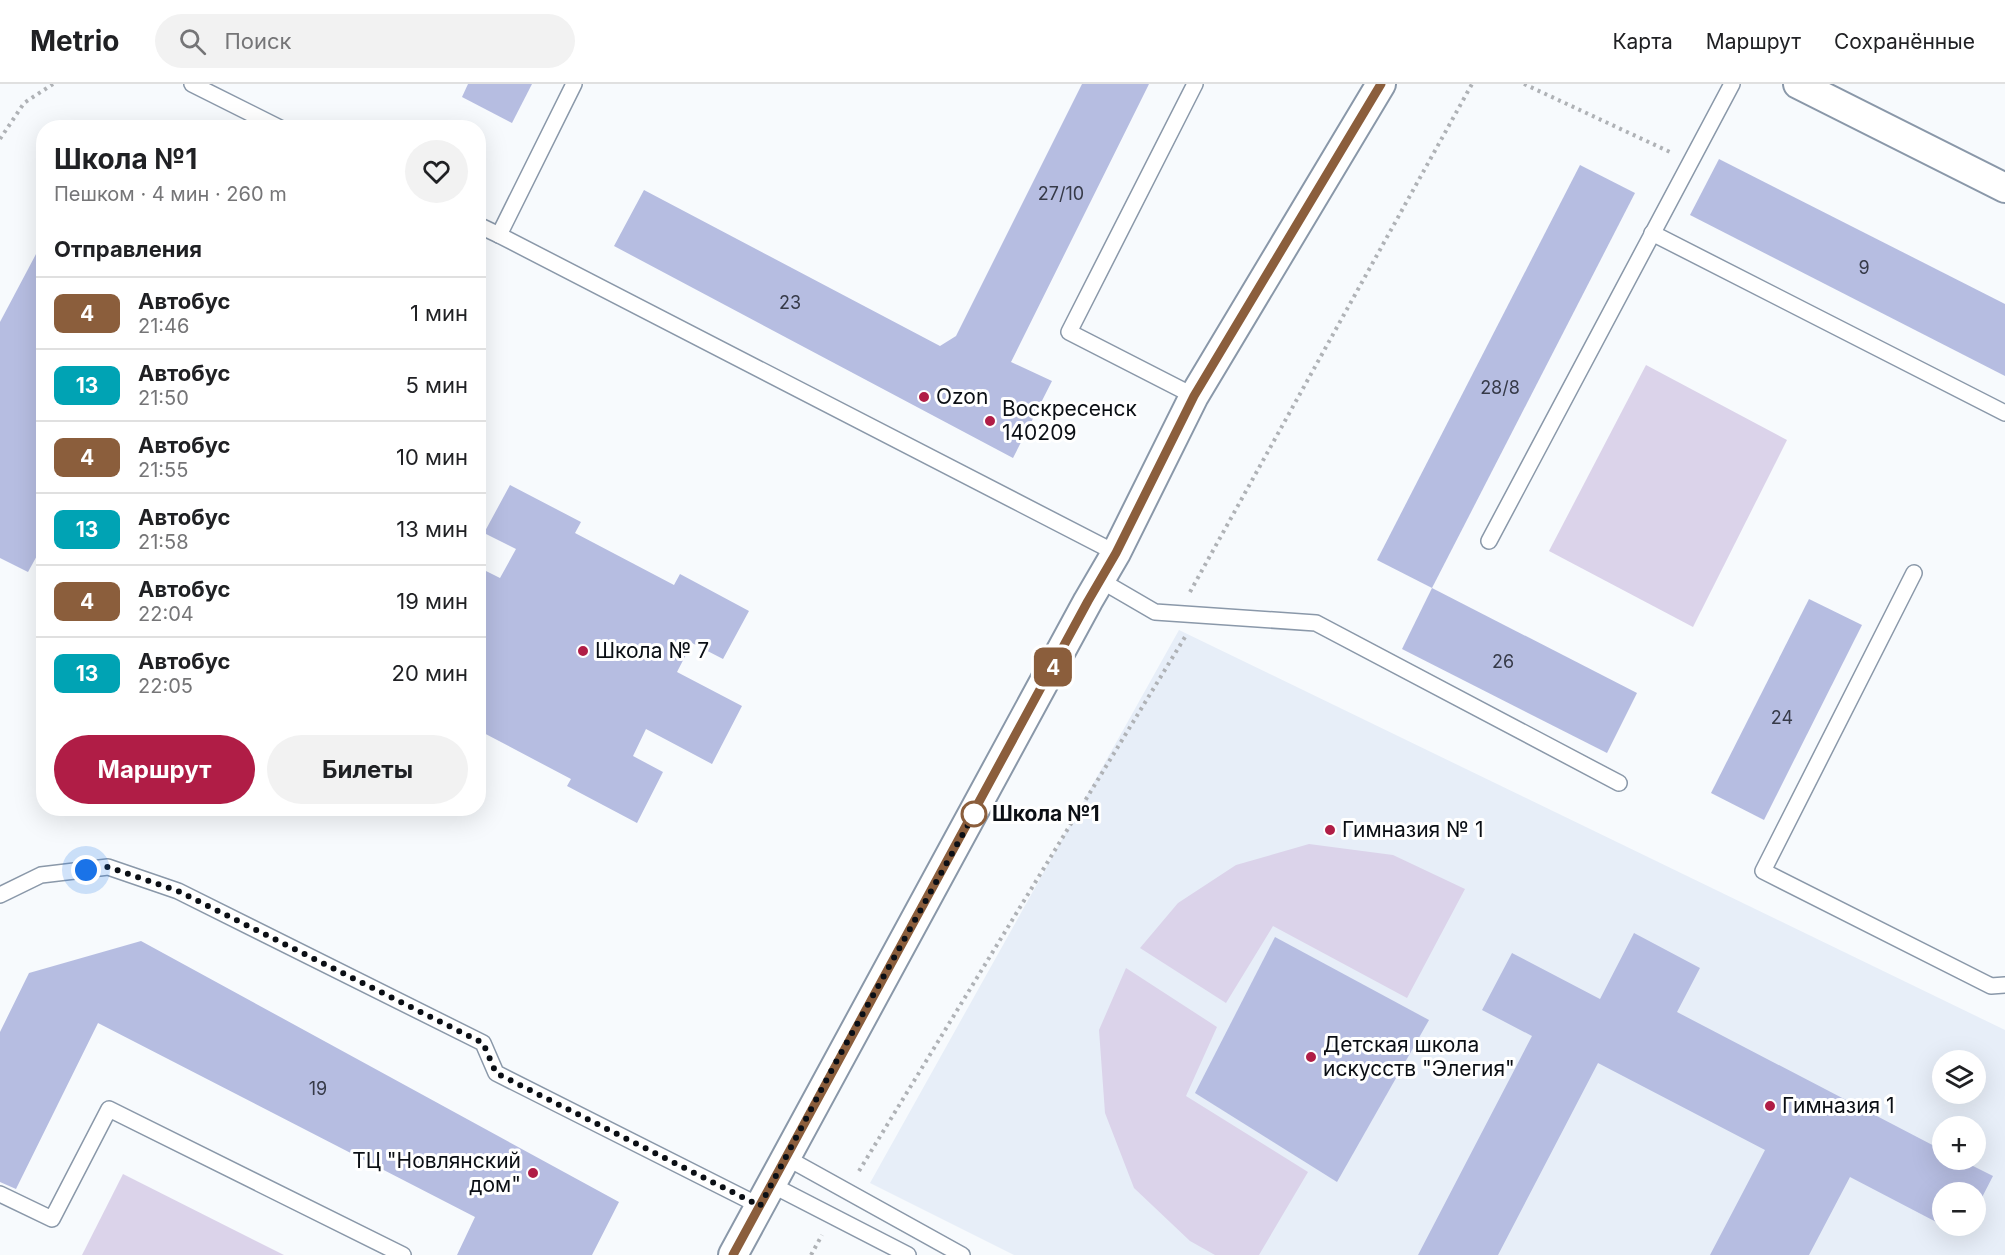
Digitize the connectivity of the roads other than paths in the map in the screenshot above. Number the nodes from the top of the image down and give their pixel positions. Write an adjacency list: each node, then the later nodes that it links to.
1 (192, 84): 7 (lane)
2 (574, 84): 11 (lane)
3 (1196, 84): 12 (lane)
4 (1381, 84): 12 (street)
5 (1732, 84): 10 (lane)
6 (1798, 84): 8 (street)
7 (264, 120)
8 (2005, 188)
9 (486, 229): 11 (lane)
10 (1652, 232): 13 (lane); 14 (lane)
11 (499, 235): 15 (lane)
12 (1194, 396): 15 (street)
13 (2005, 413)
14 (1489, 541)
15 (1116, 553): 17 (street)
16 (1914, 573): 20 (lane)
17 (1100, 580): 18 (lane); 21 (street)
18 (1619, 783)
19 (0, 895): 23 (lane)
20 (2005, 985)
21 (787, 1158): 23 (street); 27 (lane)
22 (0, 1194): 24 (lane)
23 (766, 1196): 25 (street); 26 (lane)
24 (403, 1255)
25 (733, 1255)
26 (908, 1255)
27 (962, 1255)

